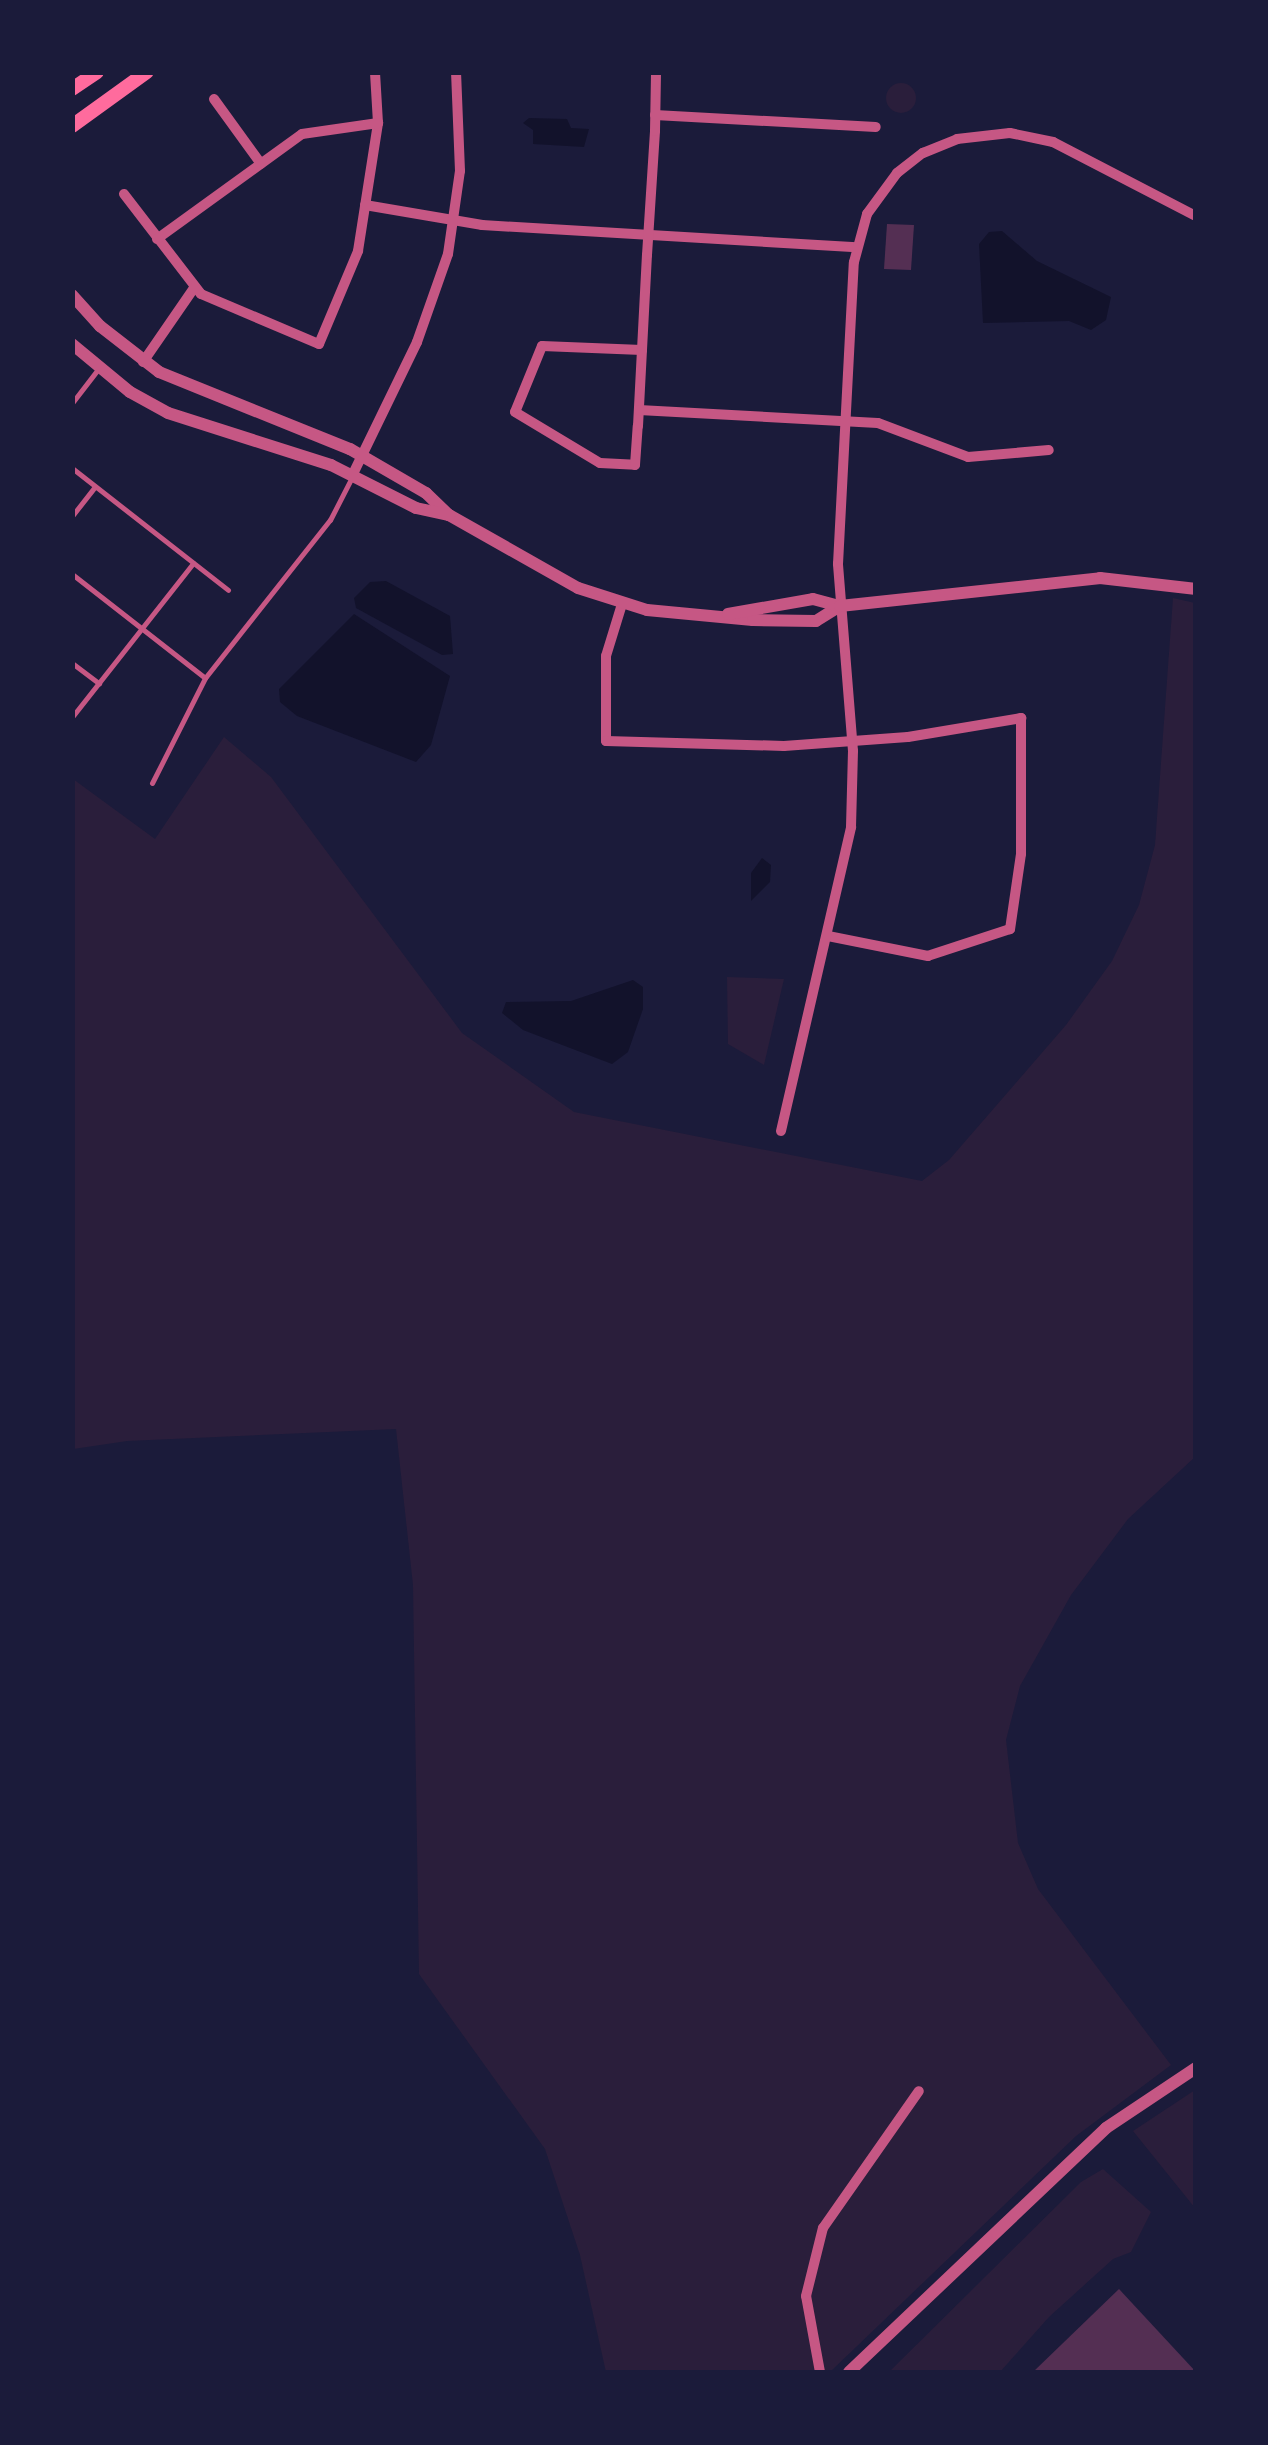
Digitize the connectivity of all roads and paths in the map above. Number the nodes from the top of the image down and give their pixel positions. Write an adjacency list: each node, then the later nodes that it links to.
1 (96, 72): 6 (main road)
2 (147, 72): 10 (main road)
3 (374, 72): 9 (street)
4 (456, 72): 16 (street)
5 (656, 72): 8 (street)
6 (72, 90)
7 (214, 99): 12 (street)
8 (655, 115): 11 (street); 17 (street)
9 (378, 123): 12 (street); 14 (street)
10 (72, 126)
11 (876, 127)
12 (261, 164): 18 (street)
13 (124, 194): 18 (street)
14 (365, 205): 16 (street); 20 (street)
15 (1196, 216): 19 (street)
16 (455, 220): 17 (street); 30 (street)
17 (649, 234): 19 (street); 23 (street)
18 (156, 240): 20 (street)
19 (856, 247): 28 (street)
20 (194, 288): 24 (street)
21 (72, 295): 24 (street)
22 (72, 344): 25 (street)
23 (642, 350): 27 (street); 27 (street)
24 (143, 362): 30 (street)
25 (99, 368): 26 (lane); 32 (street)
26 (72, 403)
27 (639, 410): 28 (street)
28 (844, 421): 29 (street); 41 (street)
29 (1049, 450)
30 (363, 456): 32 (street); 35 (street)
31 (72, 468): 33 (lane)
32 (352, 476): 35 (street); 45 (lane)
33 (96, 486): 34 (lane); 36 (lane)
34 (72, 516)
35 (449, 516): 40 (street)
36 (193, 563): 39 (lane); 43 (lane)
37 (72, 574): 43 (lane)
38 (1196, 589): 41 (street)
39 (228, 590)
40 (622, 604): 42 (street); 48 (street)
41 (840, 606): 42 (street); 42 (street); 48 (street)
42 (723, 616)
43 (142, 629): 45 (lane); 46 (lane)
44 (72, 663): 46 (lane)
45 (205, 678): 49 (lane)
46 (99, 684): 47 (lane)
47 (72, 717)
48 (852, 741): 50 (street); 50 (street)
49 (152, 783)
50 (828, 936): 51 (street)
51 (782, 1131)
52 (1196, 2068): 55 (street)
53 (919, 2092): 54 (street)
54 (820, 2372)
55 (849, 2372)

